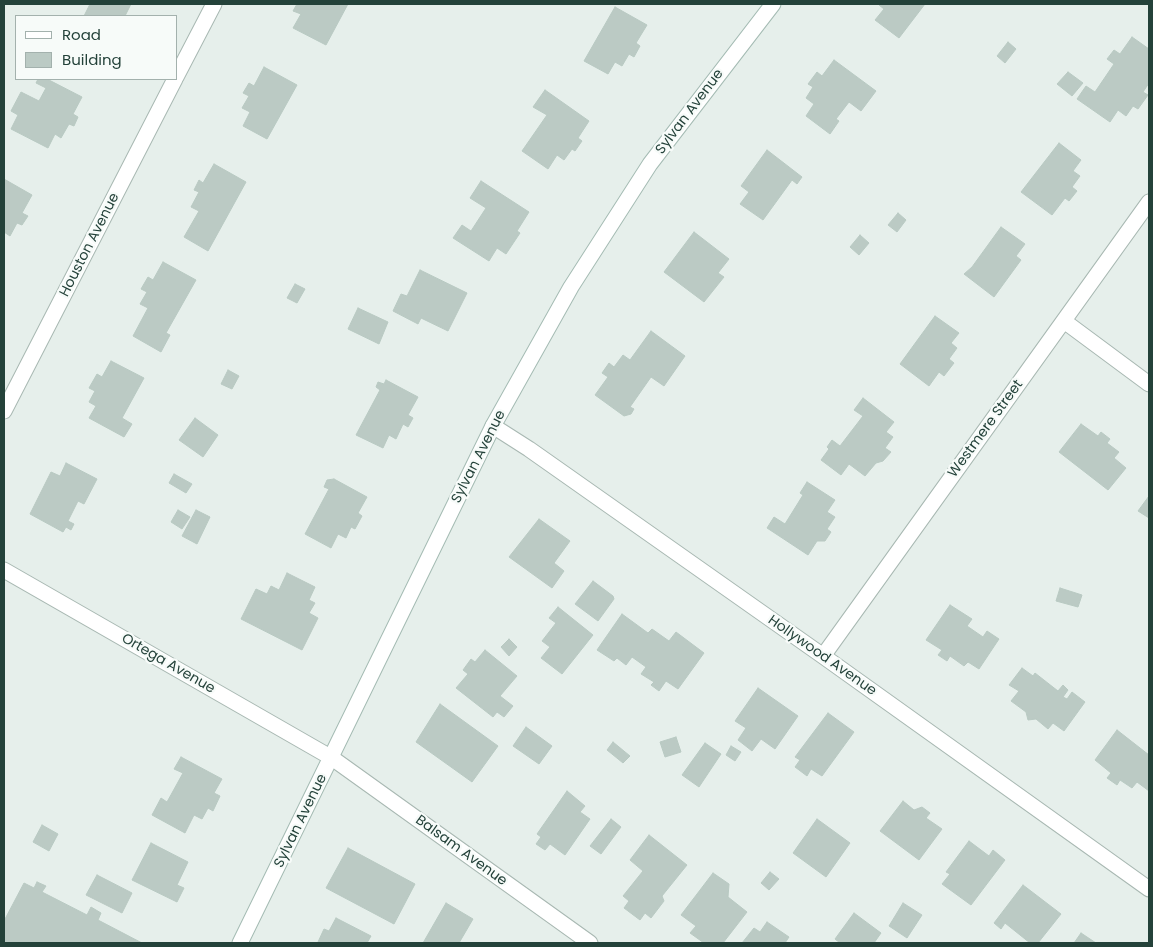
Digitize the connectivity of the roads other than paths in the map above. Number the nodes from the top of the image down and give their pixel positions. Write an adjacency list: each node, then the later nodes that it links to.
1 (214, 4): 3 (street, Houston Avenue)
2 (773, 4): 9 (street, Sylvan Avenue)
3 (178, 74)
4 (175, 80): 8 (street, Houston Avenue)
5 (1149, 202): 6 (street, Westmere Street)
6 (1064, 321): 7 (street); 11 (street, Westmere Street)
7 (1149, 384)
8 (4, 411)
9 (493, 426): 11 (street, Hollywood Avenue); 12 (street, Sylvan Avenue)
10 (4, 570): 12 (street, Ortega Avenue)
11 (823, 656): 13 (street, Hollywood Avenue)
12 (332, 758): 14 (street, Sylvan Avenue); 15 (street, Balsam Avenue)
13 (1149, 889)
14 (240, 943)
15 (590, 943)

